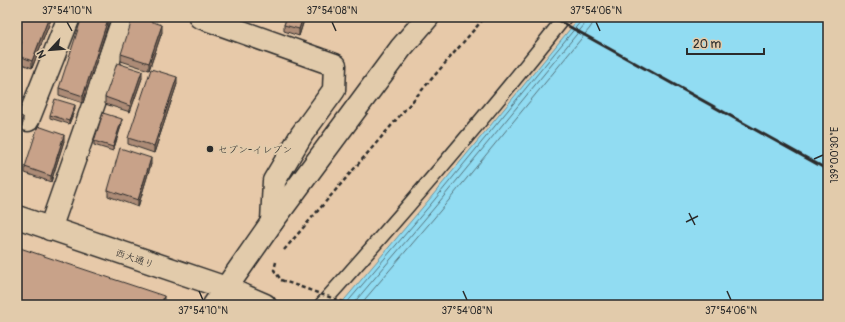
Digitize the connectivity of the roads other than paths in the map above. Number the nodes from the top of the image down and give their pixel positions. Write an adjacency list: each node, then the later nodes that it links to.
1 (70, 17): 6 (street)
2 (124, 17): 9 (street)
3 (200, 17): 8 (street)
4 (428, 17): 8 (street)
5 (565, 17): 12 (lane)
6 (28, 120)
7 (17, 217): 9 (street, 西大通り)
8 (272, 222): 10 (street)
9 (50, 229): 10 (street, 西大通り)
10 (220, 297): 11 (street, 西大通り)
11 (259, 303)
12 (321, 305)

